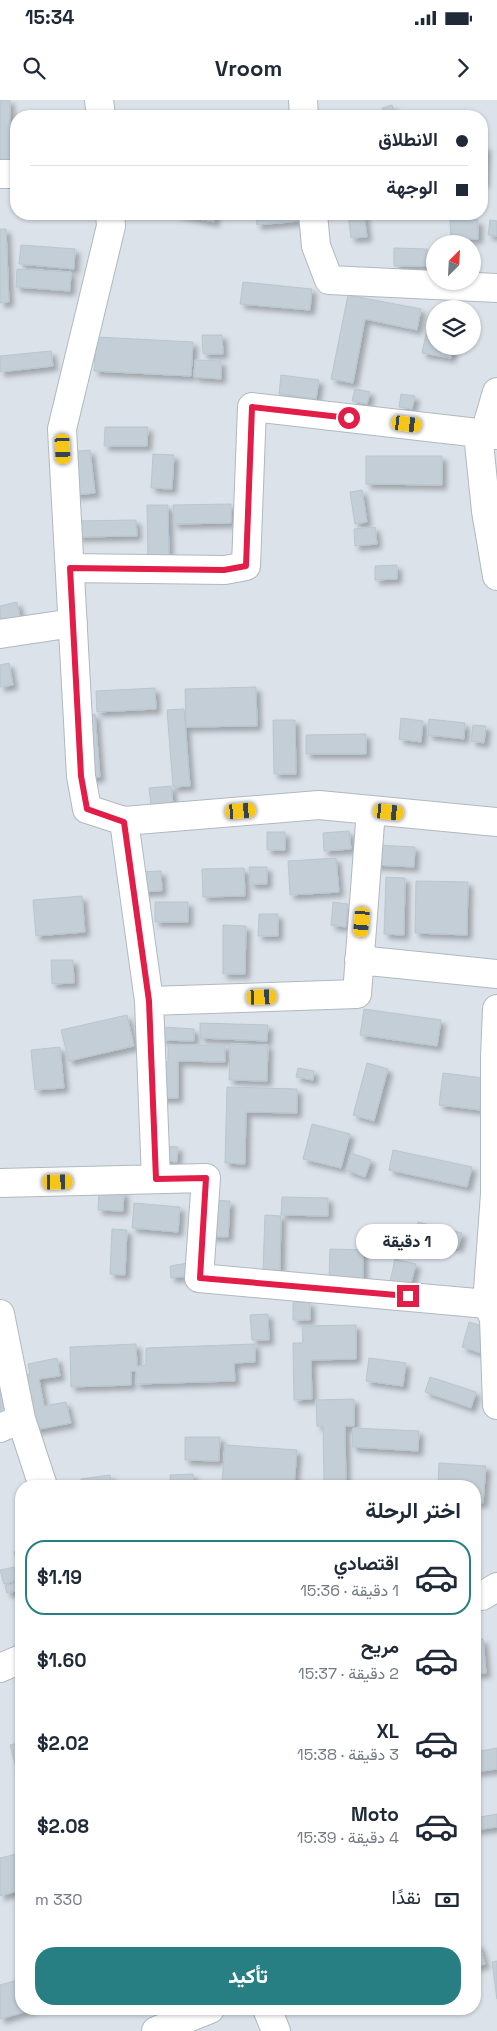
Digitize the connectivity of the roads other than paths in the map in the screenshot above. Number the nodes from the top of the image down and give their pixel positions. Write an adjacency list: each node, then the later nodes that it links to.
1 (110, 220): 7 (street)
2 (313, 220): 3 (street)
3 (497, 288)
4 (497, 392): 5 (street)
5 (491, 434): 6 (street); 7 (street)
6 (496, 563)
7 (70, 568): 8 (street)
8 (73, 623): 9 (street); 11 (street)
9 (0, 634)
10 (371, 810): 11 (street); 12 (street); 13 (street)
11 (124, 822): 15 (street)
12 (497, 822)
13 (359, 960): 14 (street); 15 (street)
14 (497, 974)
15 (149, 1001): 18 (street)
16 (497, 1009): 17 (street)
17 (496, 1058): 20 (street)
18 (156, 1179): 19 (street); 20 (street)
19 (0, 1183)
20 (488, 1304): 22 (street)
21 (0, 1314): 23 (street)
22 (497, 1405)
23 (11, 1424): 24 (street)
24 (40, 1480)
25 (497, 1587): 26 (street)
26 (481, 1596)
27 (15, 1662): 28 (street)
28 (0, 1668)
29 (195, 2015): 31 (street)
30 (269, 2015): 32 (street)
31 (156, 2031)
32 (276, 2031)

